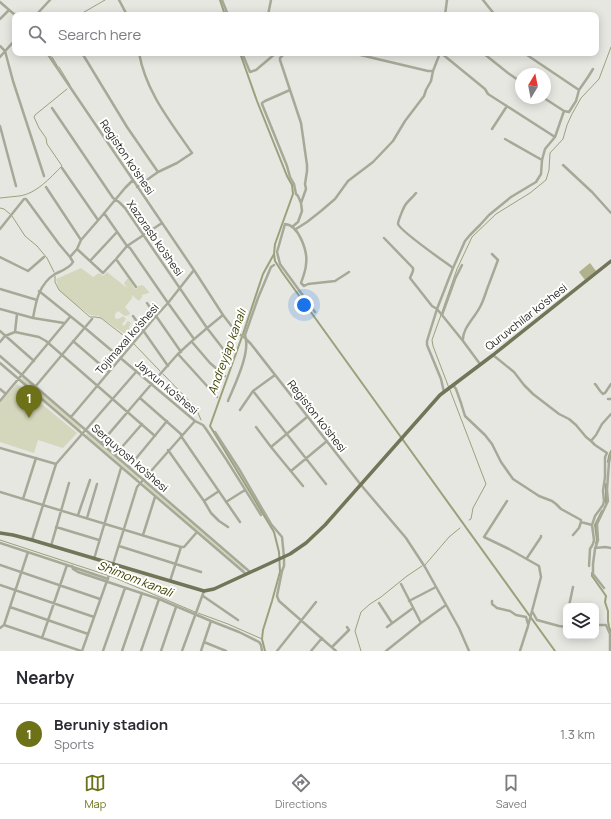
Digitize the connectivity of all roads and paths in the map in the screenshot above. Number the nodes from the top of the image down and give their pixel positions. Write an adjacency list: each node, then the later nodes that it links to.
1 (50, 0): 10 (street)
2 (119, 0): 11 (street)
3 (222, 0): 12 (street)
4 (271, 0): 13 (street)
5 (447, 0): 14 (street)
6 (483, 0): 15 (street)
7 (0, 2): 8 (street)
8 (9, 10): 9 (street); 16 (street)
9 (12, 12)
10 (39, 12)
11 (125, 12)
12 (227, 12)
13 (269, 12)
14 (445, 12)
15 (493, 12)
16 (0, 19)
17 (12, 43): 19 (street)
18 (0, 46): 19 (street)
19 (5, 51): 31 (street); 49 (street)
20 (48, 56): 50 (street, Registon ko'shesi)
21 (84, 56): 48 (street)
22 (139, 56): 48 (street)
23 (243, 56): 24 (street)
24 (272, 56)
25 (282, 56): 35 (street)
26 (365, 56): 33 (street)
27 (440, 56): 33 (street)
28 (445, 56): 38 (street)
29 (487, 56): 34 (street)
30 (529, 56): 36 (street)
31 (0, 57)
32 (593, 69): 36 (street)
33 (433, 71): 63 (street)
34 (515, 78)
35 (290, 90): 56 (street); 56 (street)
36 (579, 90): 40 (street)
37 (551, 103): 40 (street)
38 (507, 106): 42 (street); 43 (street)
39 (52, 108): 55 (street, Xazorasb ko'shesi)
40 (564, 111): 43 (street)
41 (0, 126): 51 (street)
42 (492, 129)
43 (554, 137): 45 (street)
44 (505, 139): 45 (street)
45 (542, 160): 79 (street)
46 (563, 165): 58 (street)
47 (62, 168): 59 (street)
48 (158, 172): 53 (street)
49 (44, 176)
50 (133, 180): 53 (street, Registon ko'shesi); 55 (street)
51 (16, 186)
52 (46, 187): 67 (street)
53 (137, 187): 60 (street, Registon ko'shesi)
54 (416, 193): 79 (street)
55 (115, 200): 57 (street); 65 (street, Xazorasb ko'shesi)
56 (301, 203): 61 (street)
57 (104, 213): 59 (street); 64 (street)
58 (611, 213)
59 (98, 221): 67 (street)
60 (162, 223): 65 (street); 80 (street, Registon ko'shesi)
61 (292, 227): 63 (street); 91 (street)
62 (0, 229): 73 (street)
63 (296, 229): 81 (street)
64 (117, 232): 68 (street); 75 (street)
65 (143, 234): 68 (street); 83 (street, Xazorasb ko'shesi)
66 (384, 238): 90 (street)
67 (81, 240): 69 (street)
68 (127, 246): 74 (street); 88 (street)
69 (77, 249): 73 (street); 75 (street)
70 (492, 254): 110 (street)
71 (0, 257): 72 (street)
72 (44, 257)
73 (70, 257): 85 (street)
74 (116, 259): 75 (street); 82 (street)
75 (90, 261)
76 (611, 261): 117 (main road, Quruvchilar ko'shesi)
77 (274, 265): 108 (street)
78 (462, 265): 94 (street)
79 (453, 268): 90 (street)
80 (194, 270): 83 (street, Tojimaxal ko'shesi); 93 (street, Registon ko'shesi)
81 (349, 272)
82 (136, 287)
83 (180, 287): 88 (street, Tojimaxal ko'shesi); 102 (street, Xazorasb ko'shesi)
84 (0, 289): 86 (street)
85 (39, 291): 86 (street); 97 (street, Jayxun ko'shesi)
86 (36, 300): 98 (street)
87 (147, 302): 96 (street)
88 (168, 303): 96 (street, Tojimaxal ko'shesi); 107 (street)
89 (0, 309): 92 (street)
90 (437, 309): 94 (street); 139 (street)
91 (315, 312)
92 (17, 314): 98 (street); 105 (street)
93 (223, 315): 102 (street); 108 (street, Registon ko'shesi)
94 (442, 315): 110 (street)
95 (133, 316): 103 (street)
96 (156, 316): 103 (street, Tojimaxal ko'shesi); 114 (street)
97 (70, 317): 100 (street); 101 (street, Jayxun ko'shesi)
98 (33, 318): 100 (street)
99 (92, 319): 101 (street)
100 (64, 323): 113 (street)
101 (85, 328): 109 (street); 119 (street, Jayxun ko'shesi)
102 (207, 328): 107 (street); 120 (street, Xazorasb ko'shesi)
103 (143, 330): 119 (street, Tojimaxal ko'shesi); 124 (street)
104 (0, 332): 106 (street)
105 (15, 332): 106 (street); 113 (street)
106 (5, 336): 111 (street); 121 (street)
107 (194, 339): 112 (street)
108 (246, 339): 128 (street, Registon ko'shesi); 145 (street)
109 (73, 341): 116 (street); 125 (street)
110 (463, 341): 123 (street)
111 (0, 342)
112 (192, 342): 114 (street); 129 (street)
113 (48, 343): 116 (street); 121 (street)
114 (181, 352): 115 (street)
115 (178, 354): 124 (street); 141 (street)
116 (62, 355): 134 (street); 135 (street)
117 (493, 355): 123 (main road, Quruvchilar ko'shesi); 162 (street)
118 (0, 356): 127 (street, Serquyosh ko'shesi)
119 (121, 358): 125 (street, Tojimaxal ko'shesi); 126 (street, Jayxun ko'shesi)
120 (231, 359)
121 (34, 361): 127 (street)
122 (0, 363): 130 (street, Serquyosh ko'shesi)
123 (480, 364): 136 (main road, Quruvchilar ko'shesi)
124 (168, 366): 131 (street)
125 (109, 372): 134 (street, Tojimaxal ko'shesi)
126 (136, 372): 131 (street, Jayxun ko'shesi); 143 (street)
127 (22, 374): 130 (street); 135 (street, Serquyosh ko'shesi)
128 (275, 375): 138 (street); 150 (street, Registon ko'shesi)
129 (225, 376)
130 (18, 379): 140 (street); 158 (street, Serquyosh ko'shesi)
131 (151, 384): 142 (street); 152 (street, Jayxun ko'shesi)
132 (595, 384): 133 (street)
133 (611, 384)
134 (97, 385): 143 (street); 149 (street, Tojimaxal ko'shesi)
135 (36, 386): 149 (street, Serquyosh ko'shesi)
136 (453, 386): 139 (main road, Quruvchilar ko'shesi); 199 (street)
137 (0, 389): 140 (street)
138 (253, 391): 146 (street); 157 (street)
139 (445, 391): 182 (main road, Quruvchilar ko'shesi)
140 (6, 394): 144 (street)
141 (217, 397)
142 (140, 398): 147 (street); 151 (street)
143 (113, 399): 147 (street); 155 (street)
144 (0, 401)
145 (228, 401)
146 (240, 410)
147 (128, 412): 153 (street); 163 (street)
148 (611, 414): 162 (street)
149 (70, 417): 155 (street, Serquyosh ko'shesi)
150 (307, 417): 157 (street); 161 (street, Registon ko'shesi)
151 (167, 421): 159 (street); 160 (street)
152 (195, 421): 160 (street); 184 (street, Jayxun ko'shesi)
153 (142, 424): 159 (street); 168 (street)
154 (256, 427): 164 (street)
155 (86, 431): 158 (street); 163 (street, Serquyosh ko'shesi)
156 (215, 432): 219 (street)
157 (286, 433): 164 (street); 171 (street)
158 (83, 434): 172 (street); 174 (street, Serquyosh ko'shesi)
159 (155, 436): 173 (street)
160 (182, 436): 166 (street); 186 (street)
161 (327, 441): 171 (street); 182 (street, Registon ko'shesi)
162 (591, 441): 167 (street)
163 (101, 443): 168 (street, Serquyosh ko'shesi)
164 (271, 447): 175 (street)
165 (0, 448): 170 (street)
166 (168, 450): 177 (street); 189 (street)
167 (606, 453): 169 (street); 201 (street)
168 (115, 455): 173 (street, Serquyosh ko'shesi)
169 (611, 455): 191 (street)
170 (36, 458): 172 (street); 188 (street)
171 (307, 459): 175 (street); 181 (street)
172 (56, 464): 193 (street)
173 (129, 467): 177 (street, Serquyosh ko'shesi)
174 (122, 468): 179 (street, Serquyosh ko'shesi); 200 (street)
175 (291, 471): 183 (street)
176 (90, 480): 195 (street)
177 (143, 480): 179 (street); 229 (street, Serquyosh ko'shesi)
178 (69, 483): 194 (street)
179 (139, 483): 187 (street, Serquyosh ko'shesi); 204 (street)
180 (97, 484): 197 (street)
181 (326, 484)
182 (361, 485): 219 (main road, Quruvchilar ko'shesi); 236 (street, Registon ko'shesi)
183 (303, 486)
184 (245, 490): 192 (street); 196 (street, Jayxun ko'shesi)
185 (0, 492): 188 (street)
186 (219, 492): 189 (street); 192 (street)
187 (155, 497): 206 (street, Serquyosh ko'shesi); 207 (street)
188 (23, 499): 193 (street)
189 (204, 501): 203 (street)
190 (506, 501): 220 (street)
191 (609, 501): 216 (street)
192 (226, 502): 198 (street)
193 (42, 505): 194 (street); 210 (street)
194 (61, 510): 195 (street); 202 (street)
195 (78, 515): 197 (street)
196 (261, 515)
197 (87, 518): 200 (street)
198 (240, 522)
199 (581, 522): 201 (street); 208 (street)
200 (104, 523): 204 (street); 211 (street)
201 (592, 525): 226 (street)
202 (56, 527): 211 (street); 213 (street)
203 (228, 528)
204 (124, 530): 207 (street); 214 (street)
205 (0, 532): 210 (main road)
206 (197, 532): 215 (street); 230 (street, Serquyosh ko'shesi)
207 (143, 535): 215 (street)
208 (573, 535)
209 (541, 536): 220 (street)
210 (32, 540): 213 (main road)
211 (99, 540): 221 (street)
212 (0, 543): 218 (street)
213 (51, 546): 221 (main road)
214 (119, 546): 222 (street); 223 (street)
215 (181, 547): 223 (street)
216 (596, 548): 217 (street); 239 (street)
217 (611, 548)
218 (28, 552): 225 (street); 227 (street)
219 (284, 557): 229 (main road, Quruvchilar ko'shesi); 261 (street)
220 (527, 558): 255 (street)
221 (94, 559): 222 (main road)
222 (113, 564): 231 (street); 232 (main road)
223 (176, 564): 228 (street); 232 (street)
224 (0, 565): 227 (street)
225 (68, 565): 231 (street); 235 (street)
226 (589, 566)
227 (22, 572): 235 (street); 240 (street)
228 (200, 572)
229 (250, 572): 230 (main road, Quruvchilar ko'shesi)
230 (246, 574): 242 (main road, Quruvchilar ko'shesi)
231 (108, 579): 238 (street); 243 (street)
232 (170, 582): 242 (main road)
233 (401, 584): 245 (street)
234 (0, 585): 240 (street)
235 (61, 586): 243 (street); 248 (street)
236 (436, 587): 245 (street); 251 (street, Registon ko'shesi)
237 (573, 587): 250 (street)
238 (124, 588): 241 (street); 277 (street)
239 (604, 588)
240 (16, 590): 248 (street); 252 (street)
241 (142, 593): 244 (street); 278 (street)
242 (204, 594): 256 (street); 259 (street)
243 (100, 599): 257 (street)
244 (159, 599): 253 (street); 279 (street)
245 (409, 601): 254 (street)
246 (492, 601): 264 (street)
247 (316, 602): 261 (street)
248 (54, 603): 257 (street); 258 (street)
249 (379, 603): 262 (street)
250 (570, 603)
251 (446, 605): 263 (street); 289 (street, Registon ko'shesi)
252 (10, 607): 258 (street); 265 (street)
253 (176, 607): 256 (street); 280 (street)
254 (413, 608): 262 (street); 263 (street)
255 (531, 612): 264 (street); 267 (street)
256 (195, 614): 260 (street); 281 (street)
257 (94, 617): 271 (street)
258 (48, 620): 271 (street); 272 (street)
259 (238, 620)
260 (211, 621): 274 (street); 284 (street)
261 (301, 621): 273 (street); 285 (street)
262 (392, 623): 269 (street)
263 (421, 623): 288 (street)
264 (529, 623): 290 (street)
265 (4, 625): 270 (street); 272 (street)
266 (599, 625): 291 (street)
267 (563, 626)
268 (347, 627): 275 (street)
269 (387, 627)
270 (0, 628)
271 (88, 634): 276 (street)
272 (42, 638): 276 (street)
273 (322, 638): 275 (street); 286 (street)
274 (204, 642): 282 (street); 283 (street)
275 (332, 649): 287 (street)
276 (82, 651)
277 (103, 651)
278 (122, 651)
279 (141, 651)
280 (161, 651)
281 (182, 651)
282 (200, 651)
283 (226, 651)
284 (262, 651)
285 (277, 651)
286 (312, 651)
287 (336, 651)
288 (386, 651)
289 (469, 651)
290 (520, 651)
291 (610, 651)

